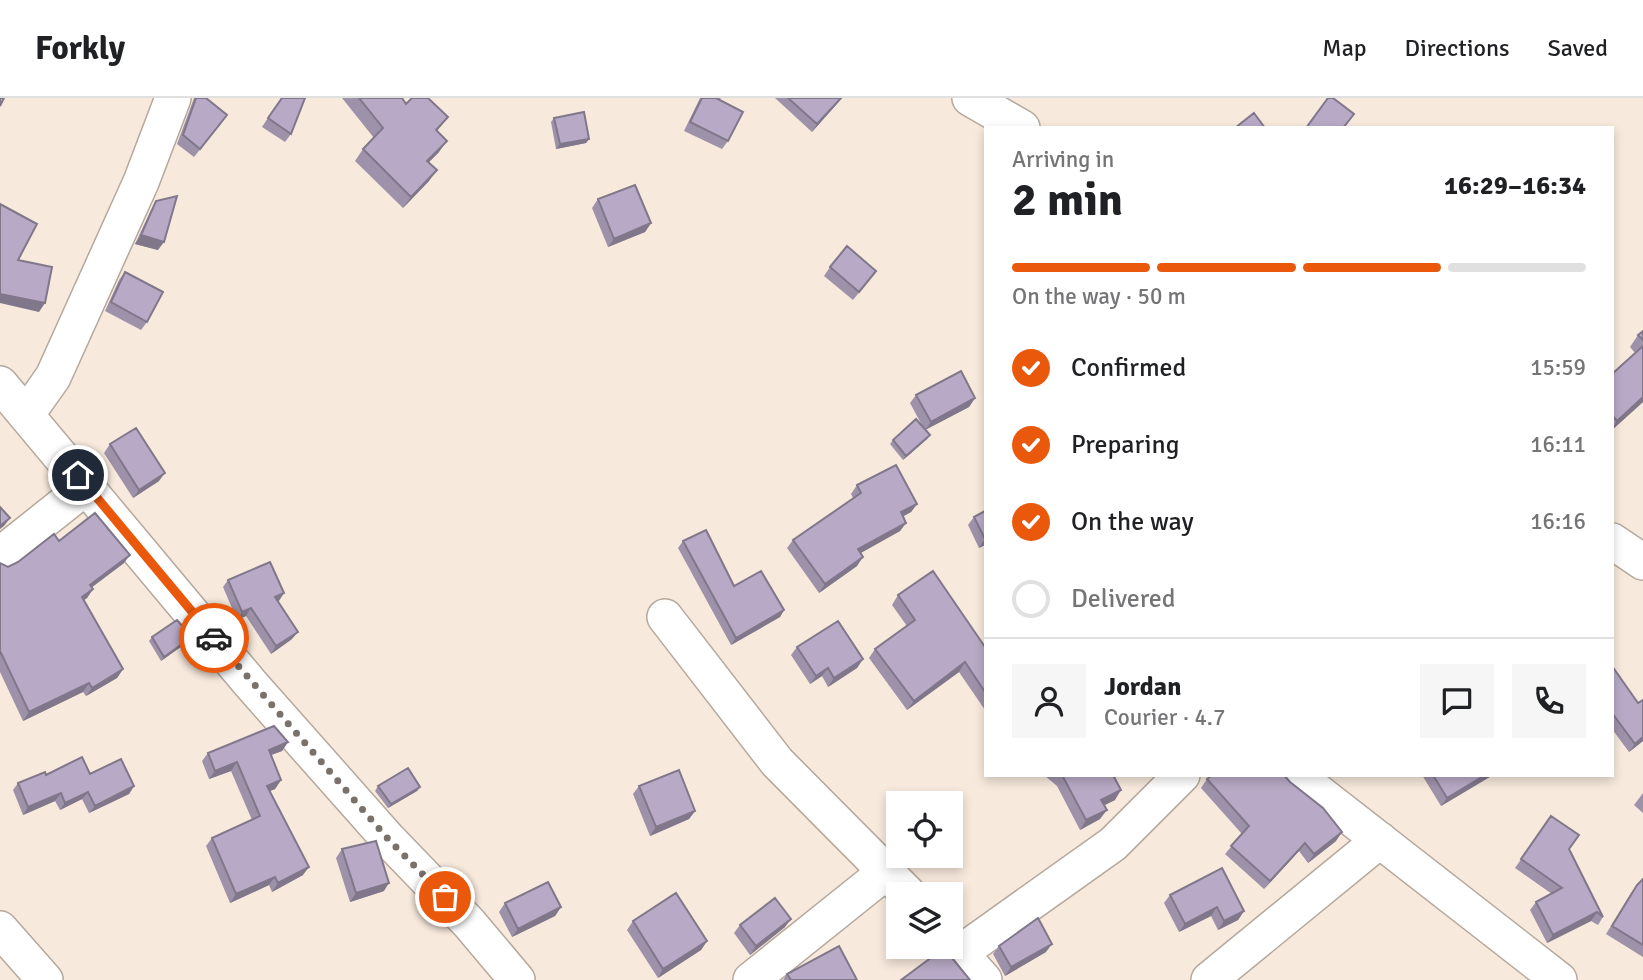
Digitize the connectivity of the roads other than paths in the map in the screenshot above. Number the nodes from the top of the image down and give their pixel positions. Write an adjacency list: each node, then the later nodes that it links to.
1 (173, 98): 5 (street)
2 (970, 98): 3 (street)
3 (1019, 126)
4 (0, 384): 5 (street)
5 (26, 415): 6 (street)
6 (88, 486): 8 (street); 20 (street)
7 (1614, 542): 9 (street)
8 (0, 555)
9 (1643, 562)
10 (665, 617): 14 (street)
11 (1180, 777): 17 (street)
12 (1299, 777): 13 (street)
13 (1380, 840): 23 (street); 24 (street)
14 (897, 882)
15 (886, 891): 21 (street)
16 (0, 929): 19 (street)
17 (963, 943)
18 (963, 957): 22 (street)
19 (45, 980)
20 (517, 980)
21 (751, 980)
22 (984, 980)
23 (1209, 980)
24 (1559, 980)

